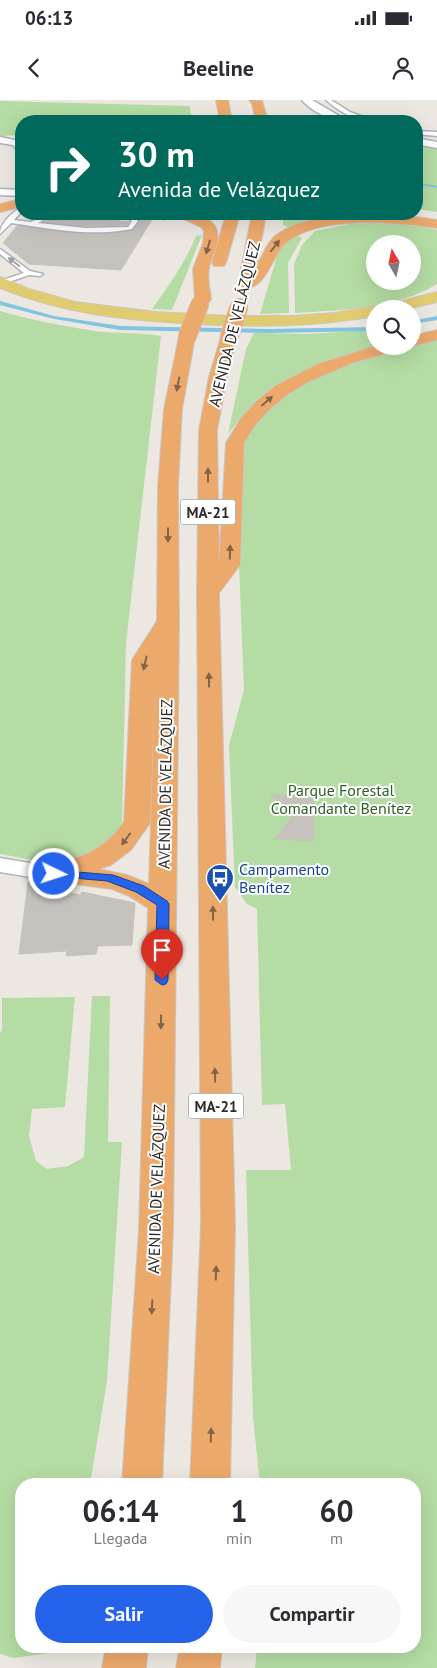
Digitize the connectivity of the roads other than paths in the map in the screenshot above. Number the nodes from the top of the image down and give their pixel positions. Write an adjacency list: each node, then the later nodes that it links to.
1 (222, 100): 6 (highway)
2 (248, 100): 7 (highway)
3 (254, 100): 8 (highway)
4 (307, 100): 9 (street)
5 (328, 100): 10 (lane)
6 (224, 115)
7 (249, 115)
8 (261, 115)
9 (332, 115)
10 (354, 115)
11 (423, 133): 12 (lane)
12 (437, 134)
13 (0, 140): 15 (street)
14 (423, 142): 16 (street)
15 (15, 143)
16 (437, 144)
17 (0, 192): 18 (street)
18 (15, 193)
19 (15, 199): 20 (highway)
20 (0, 201)
21 (15, 204): 22 (highway)
22 (0, 208)
23 (423, 214): 25 (highway)
24 (15, 215): 33 (lane)
25 (437, 216)
26 (40, 220): 34 (lane)
27 (134, 220): 34 (lane)
28 (198, 220): 46 (highway, one-way to 46)
29 (232, 220): 46 (highway, AVENIDA DE VELÁZQUEZ / MA-21)
30 (258, 220): 41 (highway, AVENIDA DE VELÁZQUEZ / MA-21)
31 (353, 220): 41 (highway, one-way to 31)
32 (409, 220): 35 (highway, one-way to 35)
33 (9, 221): 34 (lane); 36 (lane)
34 (32, 224)
35 (437, 224)
36 (0, 232)
37 (0, 252): 38 (lane, one-way to 37)
38 (28, 273): 39 (lane); 40 (lane)
39 (40, 274)
40 (1, 283): 47 (main road)
41 (246, 284): 51 (highway, AVENIDA DE VELÁZQUEZ / MA-21, one-way to 41, bridge)
42 (437, 291): 44 (main road)
43 (437, 296): 45 (main road)
44 (418, 300)
45 (421, 300)
46 (202, 302): 52 (highway, AVENIDA DE VELÁZQUEZ / MA-21, one-way to 52, bridge)
47 (366, 312)
48 (437, 335): 49 (highway)
49 (421, 339)
50 (366, 353): 51 (highway, one-way to 50)
51 (208, 594): 57 (highway, AVENIDA DE VELÁZQUEZ / MA-21, one-way to 51)
52 (168, 621): 54 (highway, one-way to 54); 55 (highway, AVENIDA DE VELÁZQUEZ / MA-21)
53 (0, 865): 54 (street)
54 (54, 874): 55 (highway)
55 (163, 904): 56 (highway, AVENIDA DE VELÁZQUEZ / MA-21, one-way to 56)
56 (142, 1478)
57 (210, 1478)
58 (126, 1653): 60 (highway)
59 (200, 1653): 61 (highway)
60 (124, 1668)
61 (198, 1668)

